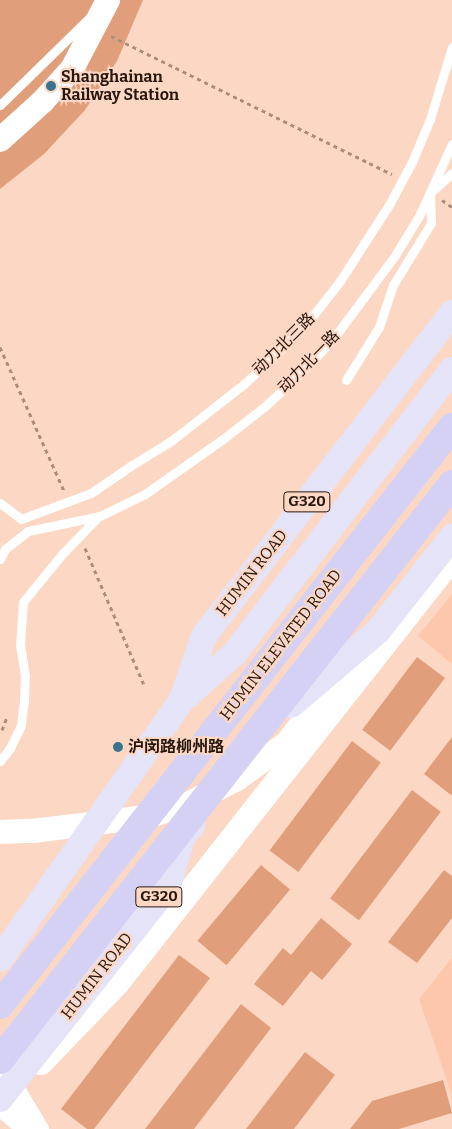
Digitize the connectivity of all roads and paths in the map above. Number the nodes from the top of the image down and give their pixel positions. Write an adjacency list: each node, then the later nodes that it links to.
1 (108, 0): 2 (main road); 4 (lane)
2 (95, 28): 5 (main road); 8 (path)
3 (452, 47): 8 (lane, 动力北三路)
4 (0, 105)
5 (0, 140)
6 (452, 144): 9 (lane, 动力北一路)
7 (452, 173): 9 (lane)
8 (403, 179): 17 (lane, 动力北三路)
9 (430, 193): 10 (path); 13 (lane); 18 (lane, 动力北一路)
10 (452, 206)
11 (452, 313): 23 (main road, HUMIN ROAD / G320)
12 (452, 370): 23 (main road, HUMIN ROAD / G320)
13 (346, 380)
14 (452, 427): 29 (highway, HUMIN ELEVATED ROAD)
15 (452, 484): 31 (highway)
16 (452, 502): 24 (main road, HUMIN ROAD / G320)
17 (0, 503)
18 (100, 516): 21 (lane); 25 (lane)
19 (452, 526): 26 (main road)
20 (452, 538): 24 (main road, HUMIN ROAD / G320)
21 (0, 559)
22 (452, 559): 31 (main road)
23 (181, 701): 28 (main road, HUMIN ROAD / G320)
24 (291, 705): 27 (main road, HUMIN ROAD / G320)
25 (0, 760)
26 (0, 832)
27 (182, 838): 30 (main road); 31 (main road, HUMIN ROAD / G320)
28 (0, 959)
29 (0, 1005)
30 (0, 1047)
31 (2, 1087): 32 (main road); 33 (street)
32 (30, 1129)
33 (41, 1129)

